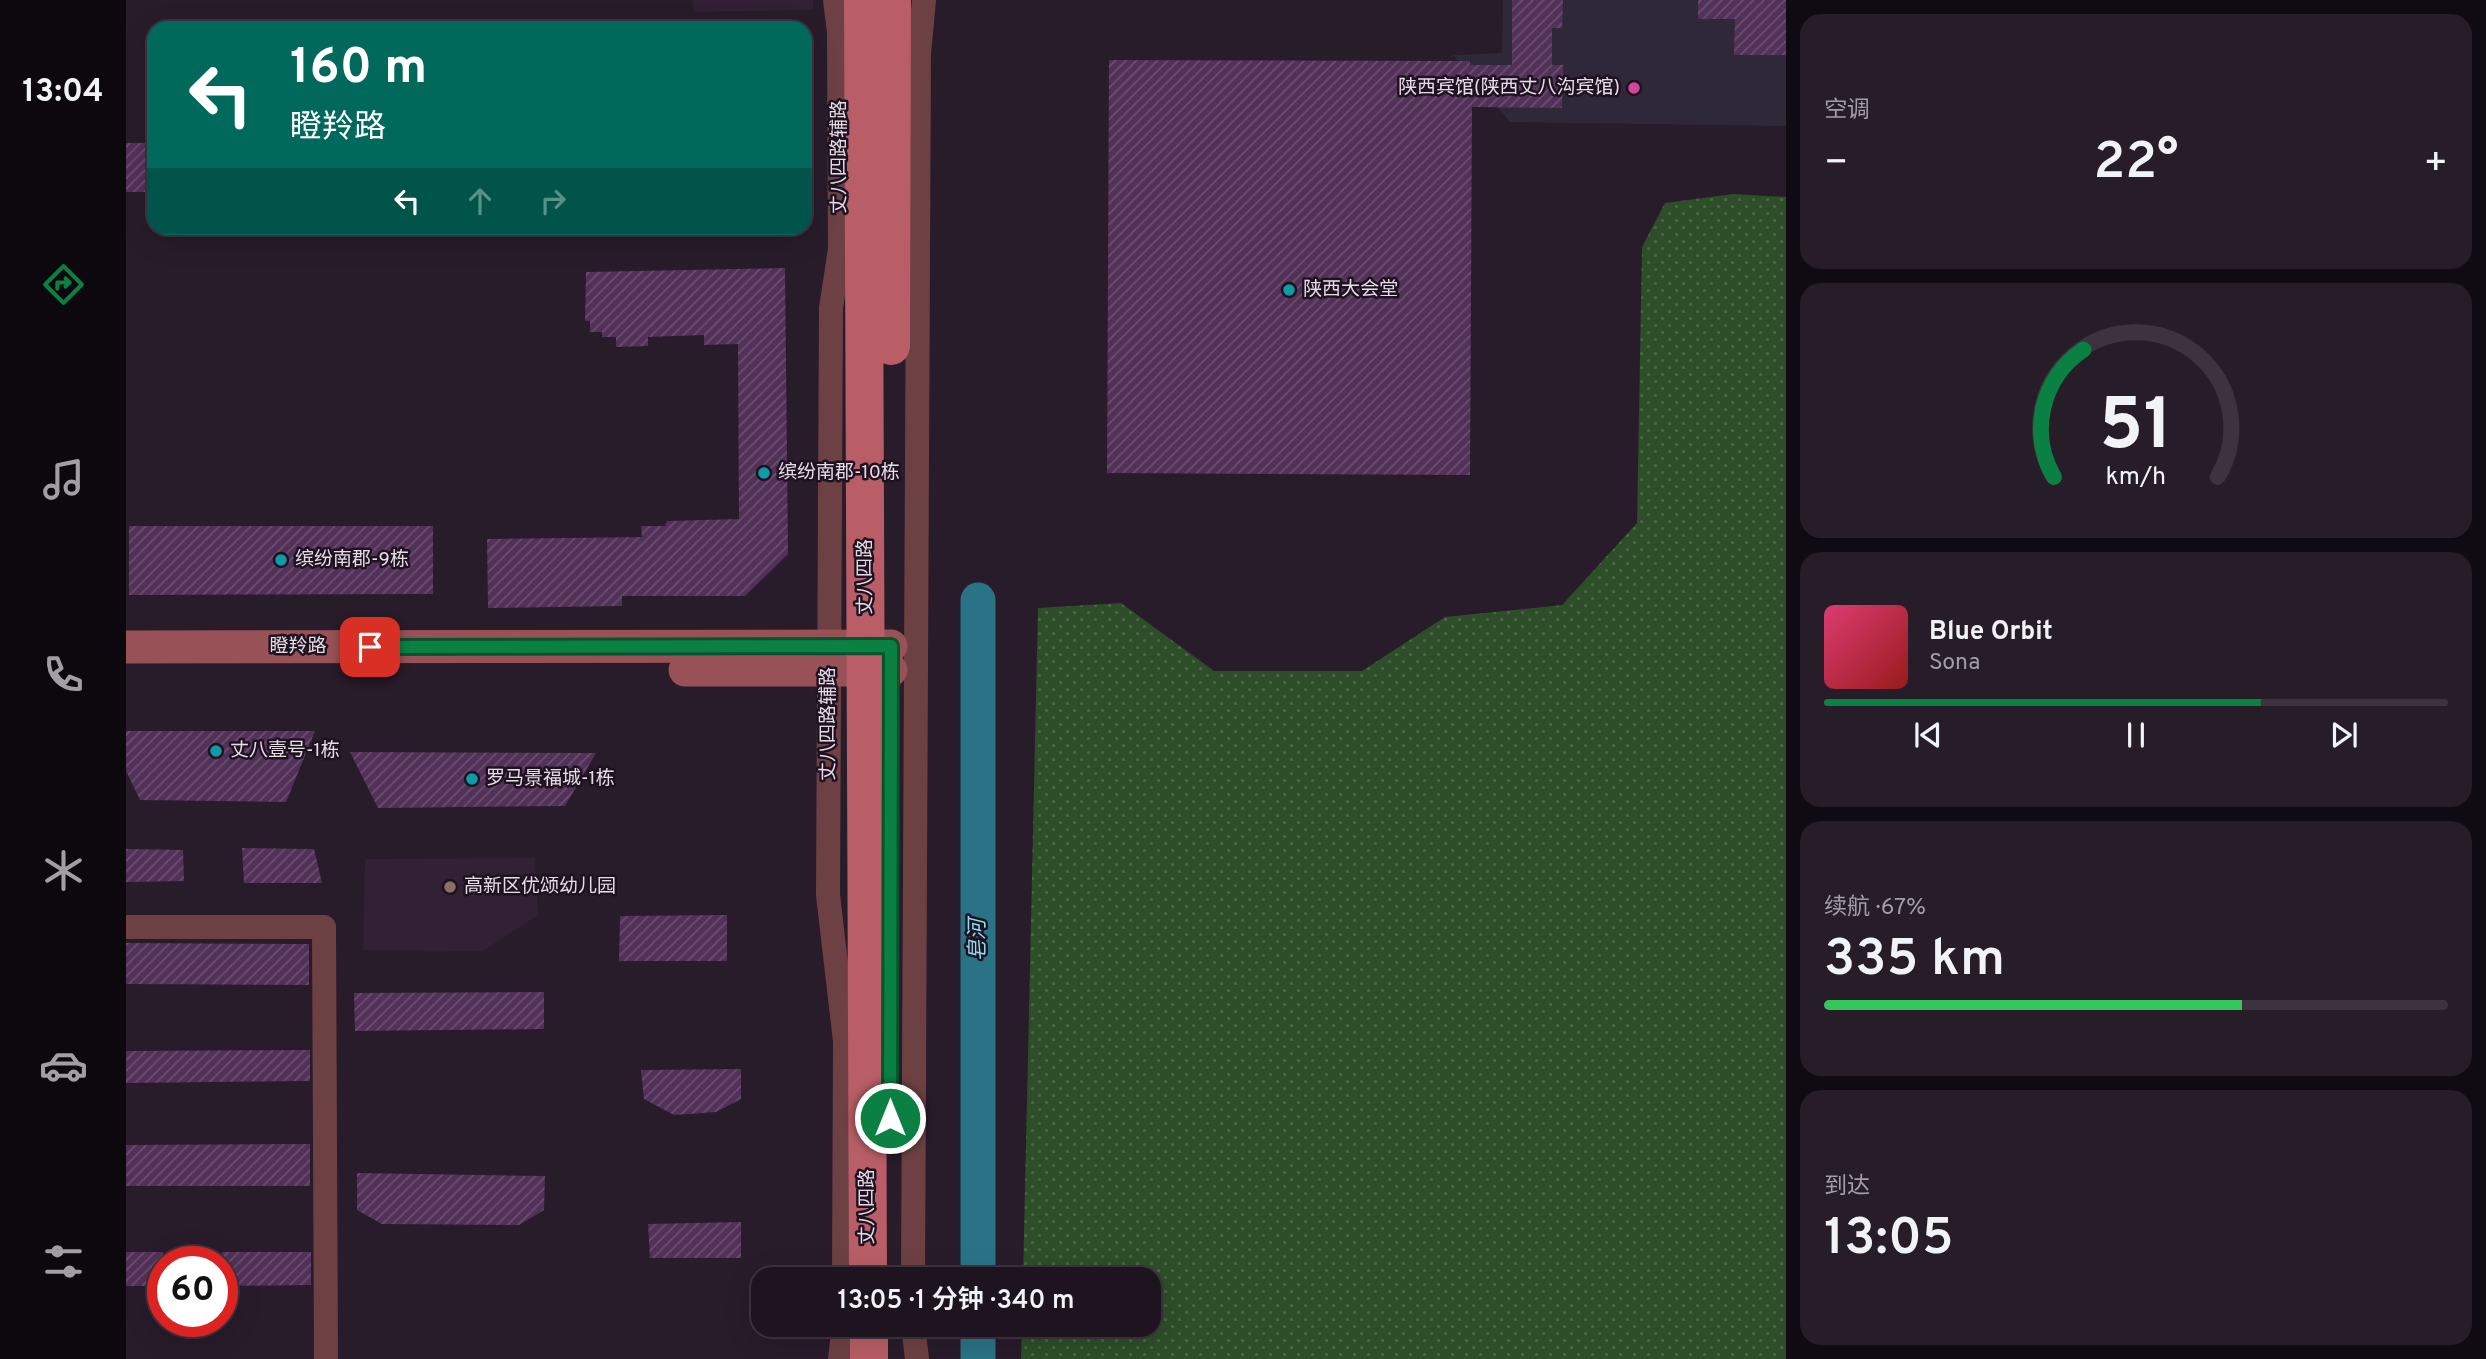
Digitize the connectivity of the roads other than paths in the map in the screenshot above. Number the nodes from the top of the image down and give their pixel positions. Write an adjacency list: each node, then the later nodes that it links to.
1 (835, 0): 6 (street, 丈八四路辅路)
2 (863, 0): 6 (main road, 丈八四路)
3 (892, 0): 6 (main road, 丈八四路)
4 (924, 0): 12 (street)
5 (126, 648): 6 (street, 瞪羚路)
6 (862, 658): 7 (street, 瞪羚路); 9 (street, 丈八四路辅路); 10 (main road, 丈八四路); 11 (main road, 丈八四路)
7 (126, 670)
8 (126, 927): 17 (street)
9 (844, 1267)
10 (869, 1267)
11 (888, 1267)
12 (913, 1267)
13 (843, 1337): 18 (street)
14 (869, 1337): 19 (main road)
15 (889, 1337): 20 (main road)
16 (914, 1337): 21 (street)
17 (326, 1359)
18 (840, 1359)
19 (869, 1359)
20 (889, 1359)
21 (917, 1359)

